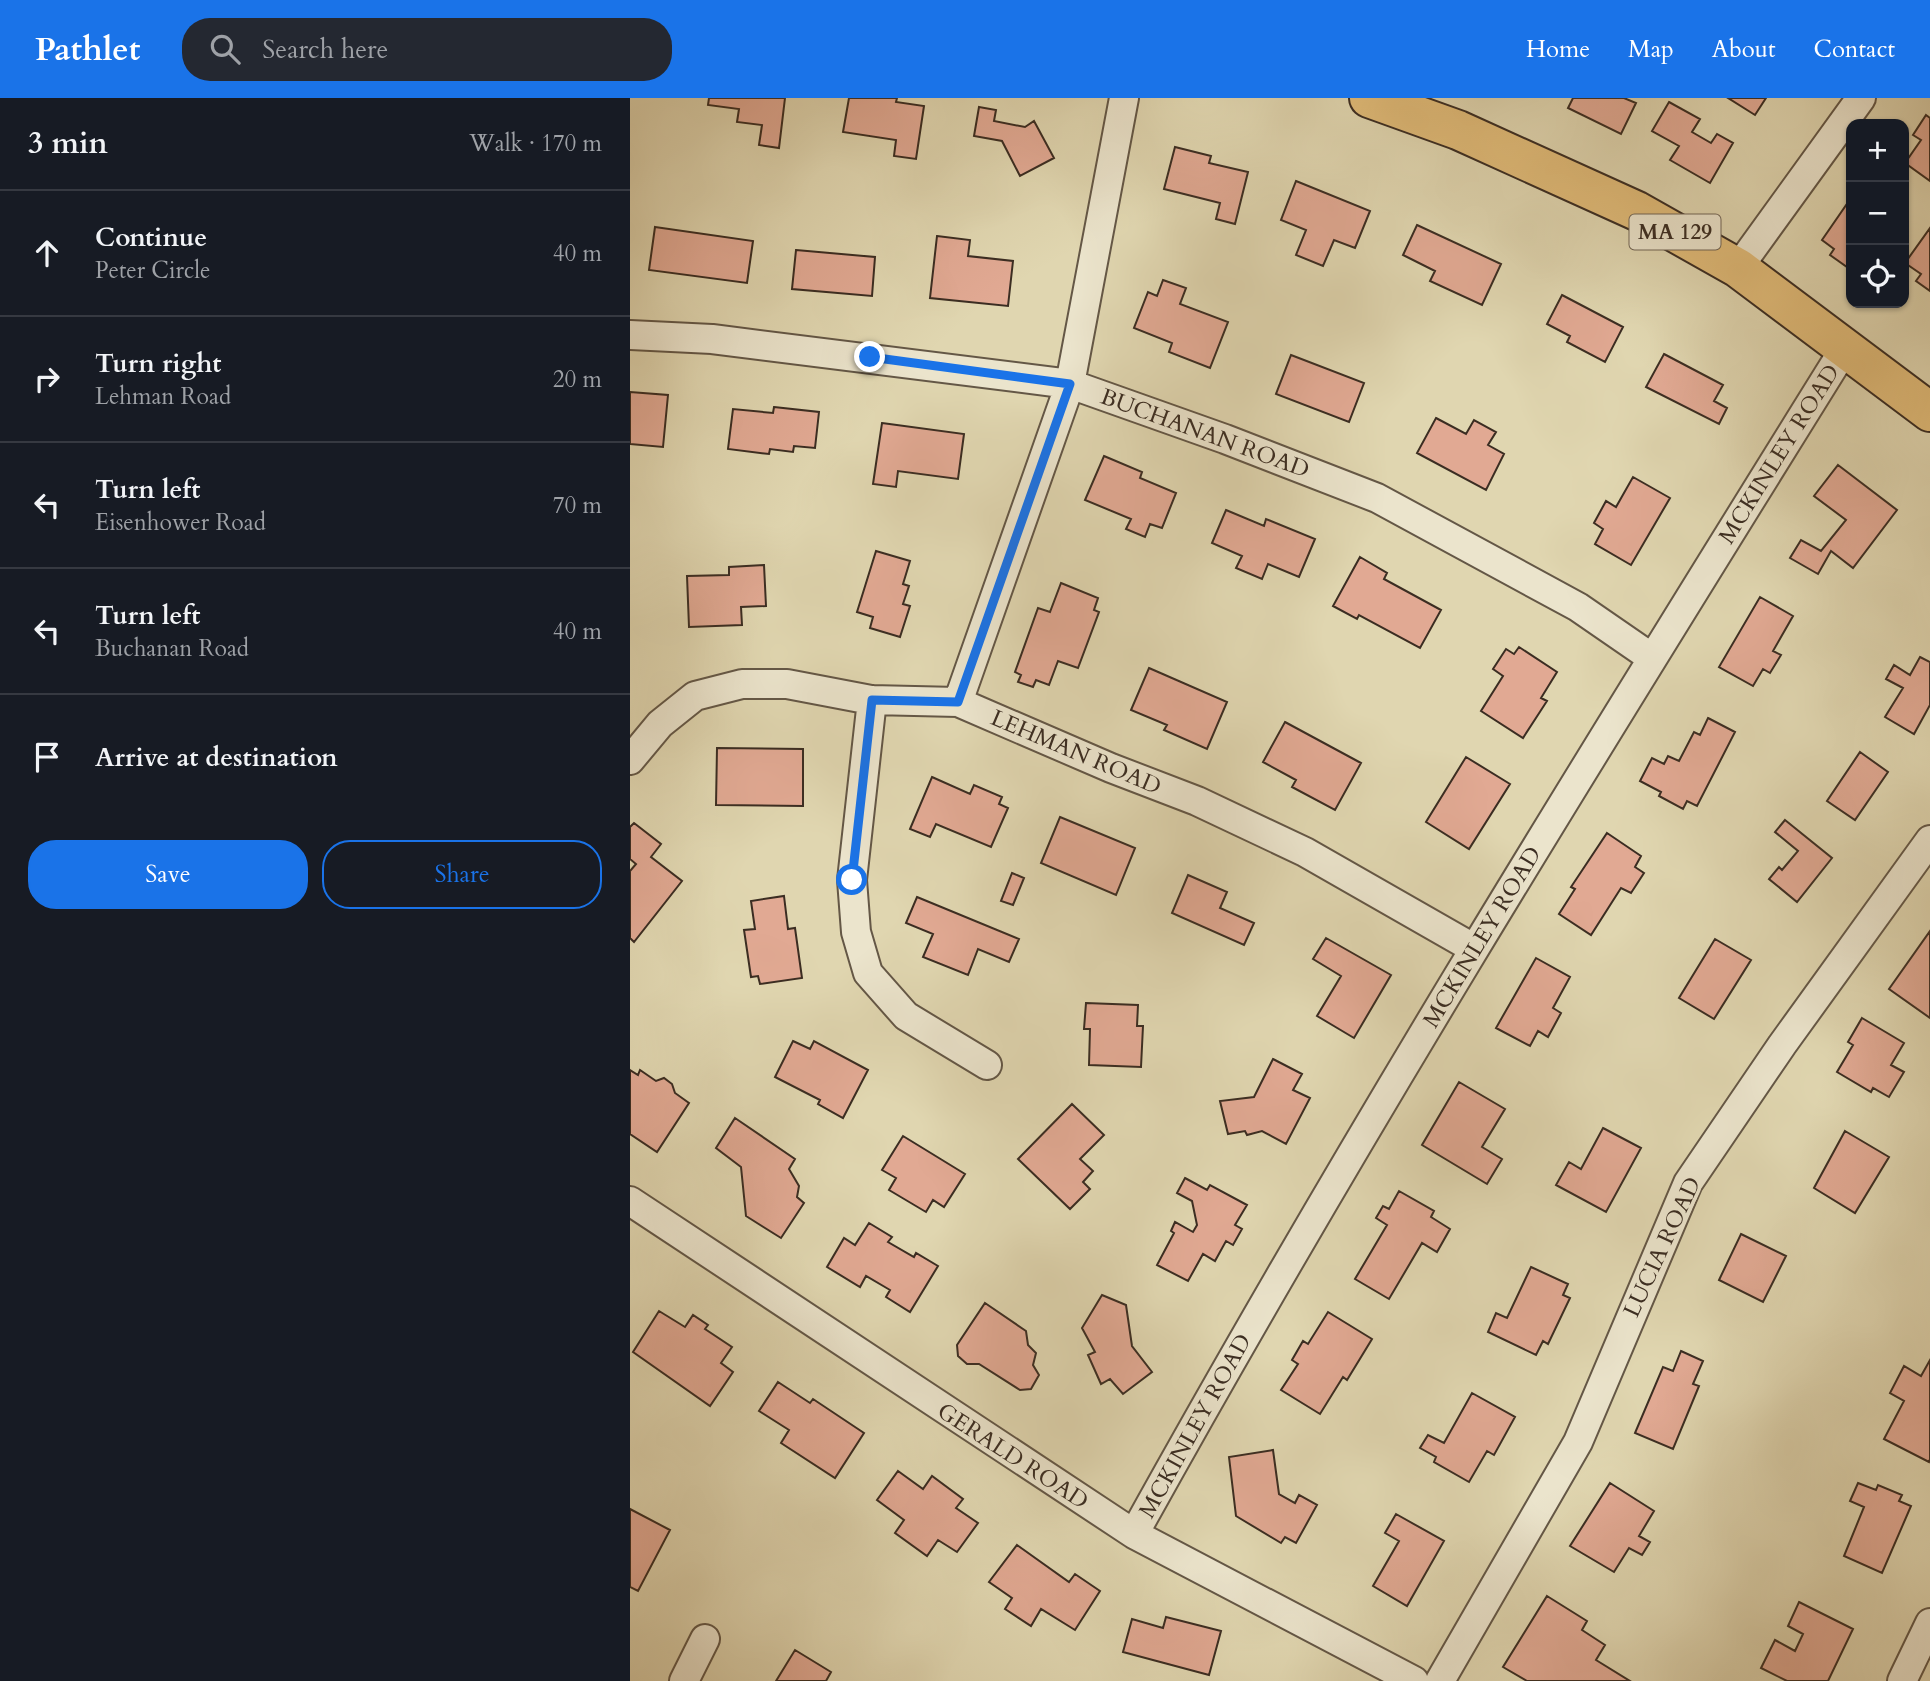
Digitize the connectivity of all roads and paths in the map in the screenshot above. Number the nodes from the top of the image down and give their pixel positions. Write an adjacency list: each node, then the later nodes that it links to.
1 (1124, 98): 7 (street)
2 (1860, 98): 4 (street)
3 (1384, 101): 4 (main road, MA 129)
4 (1738, 268): 6 (main road, MA 129)
5 (630, 335): 7 (street, BUCHANAN ROAD)
6 (1845, 348): 8 (main road, MA 129); 9 (street, MCKINLEY ROAD)
7 (1070, 384): 9 (street, BUCHANAN ROAD); 11 (street)
8 (1930, 412)
9 (1652, 658): 14 (street, MCKINLEY ROAD)
10 (872, 700): 11 (street, LEHMAN ROAD); 12 (street, LEHMAN ROAD); 15 (street)
11 (958, 702): 14 (street, LEHMAN ROAD)
12 (630, 760)
13 (1930, 841): 22 (street, LUCIA ROAD)
14 (1473, 948): 17 (street, MCKINLEY ROAD)
15 (987, 1065)
16 (630, 1201): 17 (street, GERALD ROAD)
17 (1134, 1534): 21 (street, GERALD ROAD)
18 (1930, 1623): 23 (street)
19 (705, 1639): 20 (street)
20 (684, 1681)
21 (1414, 1681)
22 (1440, 1681)
23 (1902, 1681)

